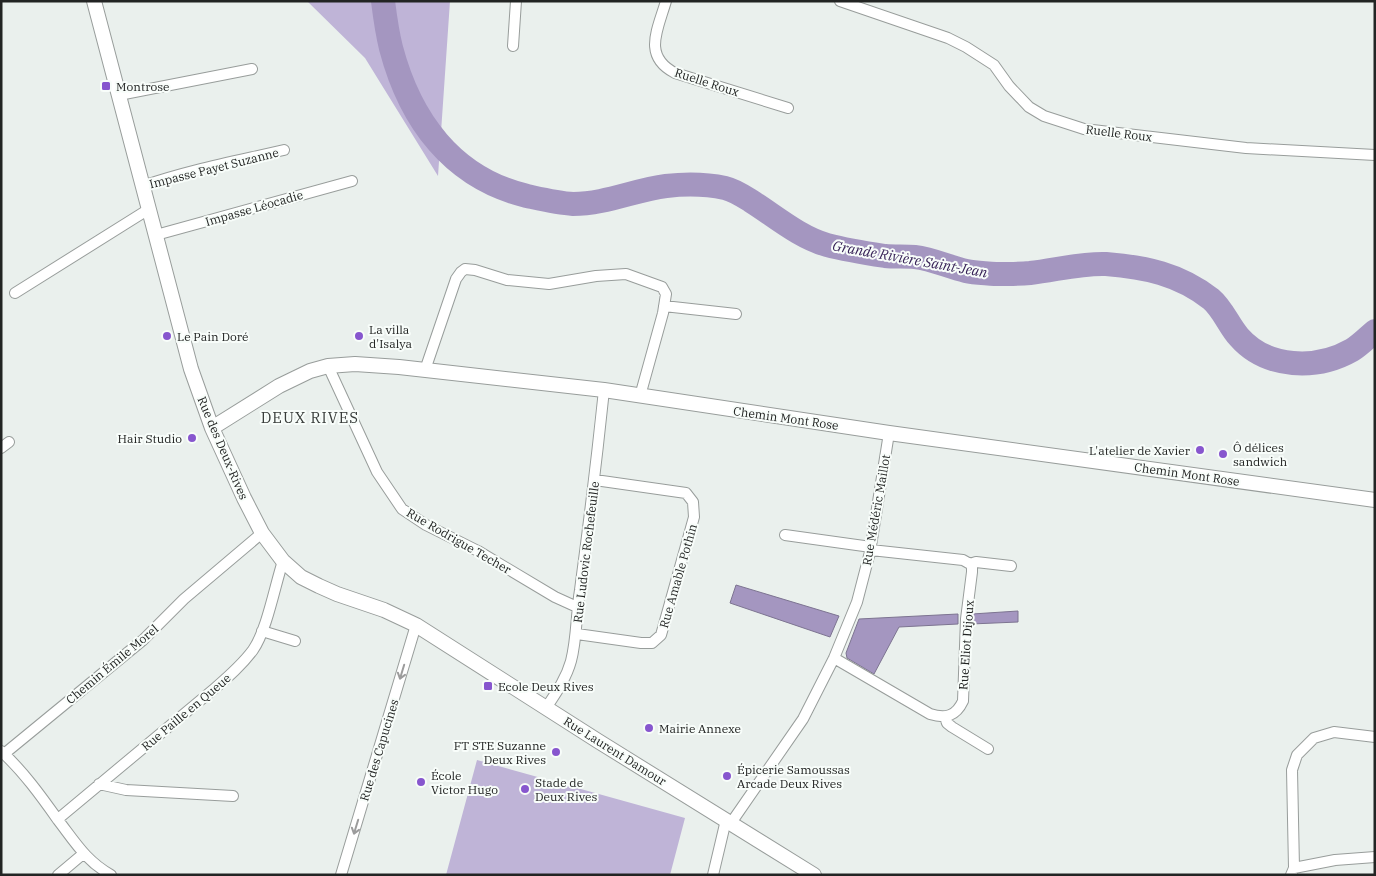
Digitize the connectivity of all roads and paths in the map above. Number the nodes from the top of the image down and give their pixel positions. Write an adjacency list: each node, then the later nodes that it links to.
1 (94, 1): 7 (street, Rue des Deux-Rives)
2 (516, 1): 5 (street)
3 (666, 1): 8 (street, Ruelle Roux)
4 (840, 1): 10 (street, Ruelle Roux)
5 (513, 46)
6 (252, 69): 7 (street)
7 (118, 95): 12 (street, Rue des Deux-Rives)
8 (788, 108)
9 (284, 150): 12 (street, Impasse Payet Suzanne)
10 (1375, 154)
11 (352, 181): 14 (street, Impasse Léocadie)
12 (143, 186): 13 (street, Rue des Deux-Rives)
13 (149, 209): 14 (street, Rue des Deux-Rives); 15 (street)
14 (156, 235): 22 (street, Rue des Deux-Rives)
15 (15, 293)
16 (664, 306): 17 (street); 19 (street); 21 (street)
17 (736, 314)
18 (328, 366): 19 (street, Chemin Mont Rose); 22 (street, Chemin Mont Rose); 32 (street, Rue Rodrigue Techer)
19 (425, 370): 20 (street, Chemin Mont Rose)
20 (604, 390): 21 (street, Chemin Mont Rose); 24 (street, Rue Ludovic Rochefeuille)
21 (640, 396): 23 (street, Chemin Mont Rose)
22 (212, 428): 26 (street, Rue des Deux-Rives)
23 (889, 433): 25 (street, Chemin Mont Rose); 28 (street, Rue Médéric Maillot)
24 (595, 480): 32 (street, Rue Ludovic Rochefeuille); 35 (street, Rue Amable Pothin)
25 (1375, 500)
26 (262, 533): 29 (street, Rue des Deux-Rives); 42 (street, Chemin Émile Morel)
27 (785, 535): 28 (street)
28 (871, 548): 30 (street); 37 (street, Rue Médéric Maillot)
29 (283, 561): 33 (street, Rue des Deux-Rives); 34 (street, Rue Paille en Queue)
30 (970, 564): 31 (street); 39 (street, Rue Eliot Dijoux)
31 (1011, 566)
32 (577, 607): 35 (street, Rue Ludovic Rochefeuille)
33 (416, 625): 38 (street, Rue Laurent Damour); 52 (street, Rue des Capucines, one-way to 52)
34 (262, 631): 36 (street); 43 (street, Rue Paille en Queue)
35 (577, 634): 38 (street, Rue Ludovic Rochefeuille)
36 (295, 641)
37 (834, 658): 39 (street); 46 (street, Rue Médéric Maillot)
38 (546, 708): 46 (street, Rue Laurent Damour)
39 (945, 717): 41 (street)
40 (1375, 737): 49 (street)
41 (988, 749)
42 (3, 752): 45 (street)
43 (99, 784): 44 (street); 45 (street, Rue Paille en Queue)
44 (233, 796)
45 (58, 819): 47 (street)
46 (728, 821): 53 (street); 54 (street, Rue Laurent Damour)
47 (83, 854): 50 (street); 51 (street)
48 (1375, 857): 49 (street)
49 (1293, 871)
50 (58, 875)
51 (112, 875)
52 (341, 875)
53 (713, 875)
54 (814, 875)

